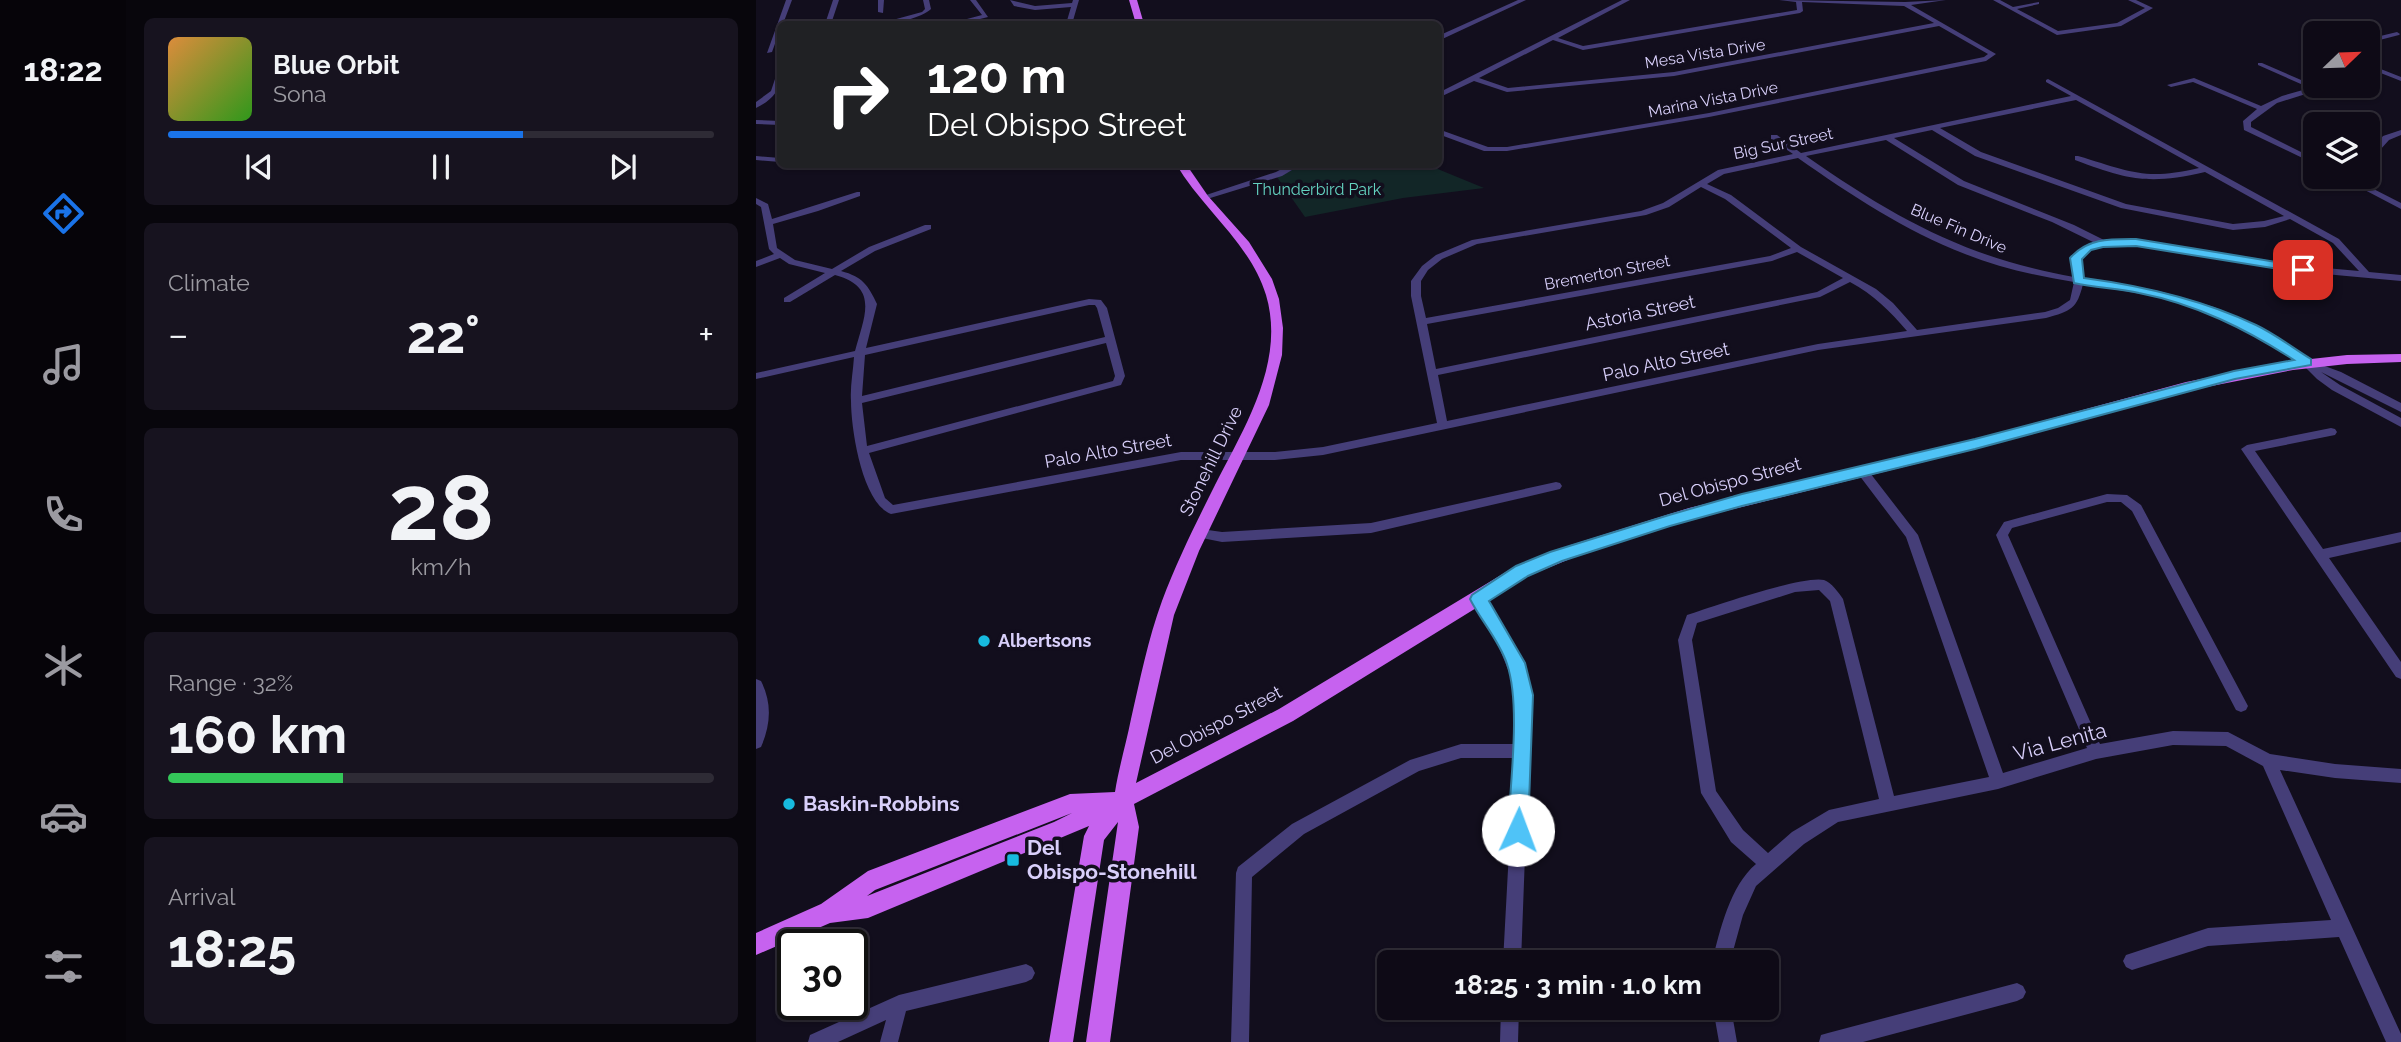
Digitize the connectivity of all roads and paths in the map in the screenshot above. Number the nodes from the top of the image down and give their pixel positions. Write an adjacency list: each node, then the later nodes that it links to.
1 (789, 0): 22 (street)
2 (836, 0): 23 (street)
3 (881, 0): 21 (street)
4 (926, 0): 24 (street)
5 (973, 0): 6 (street); 25 (street)
6 (979, 0)
7 (1013, 0): 19 (street)
8 (1133, 0): 27 (main road)
9 (1524, 0): 30 (street)
10 (1627, 0): 32 (street)
11 (1782, 0): 17 (street)
12 (1943, 0): 18 (street)
13 (1996, 0): 20 (street)
14 (2131, 0): 20 (street)
15 (2035, 1): 16 (street); 20 (street)
16 (2045, 1)
17 (1799, 2): 18 (street); 32 (street)
18 (1902, 2): 28 (street)
19 (1076, 3): 26 (street)
20 (2014, 8)
21 (881, 12)
22 (782, 21)
23 (829, 21)
24 (892, 21)
25 (966, 21)
26 (1070, 21)
27 (1139, 21)
28 (1940, 24): 39 (street, Mesa Vista Drive); 54 (street, Marina Vista Drive)
29 (2397, 34): 33 (street)
30 (1442, 36)
31 (777, 38): 34 (street)
32 (1552, 38): 39 (street)
33 (2380, 38)
34 (769, 52)
35 (2260, 64): 43 (street)
36 (2380, 70): 37 (street)
37 (2385, 72): 38 (street); 40 (street)
38 (2380, 73)
39 (1474, 78): 46 (street)
40 (2401, 79)
41 (2048, 81): 47 (street)
42 (777, 82): 48 (street)
43 (2303, 83)
44 (2171, 85): 49 (street)
45 (2303, 92): 49 (street)
46 (1442, 94)
47 (2078, 97): 53 (street, Big Sur Street); 69 (street)
48 (756, 106)
49 (2260, 108): 61 (street)
50 (756, 111): 51 (street)
51 (756, 120): 52 (street)
52 (777, 123)
53 (1934, 128): 57 (street, Big Sur Street); 77 (street)
54 (1442, 132)
55 (2401, 132): 58 (street)
56 (1774, 137): 60 (street, Blue Fin Drive)
57 (1889, 138): 60 (street, Big Sur Street); 80 (street)
58 (2380, 145)
59 (777, 155): 64 (street)
60 (1798, 155): 71 (street, Big Sur Street); 88 (street, Blue Fin Drive)
61 (2303, 156)
62 (756, 158): 64 (street)
63 (2078, 158): 69 (street)
64 (769, 159): 65 (street)
65 (777, 160)
66 (1184, 168): 74 (main road, Stonehill Drive)
67 (1271, 168): 70 (street)
68 (1290, 168): 70 (street)
69 (2207, 169): 77 (street)
70 (1279, 174): 74 (street)
71 (1701, 184): 81 (street); 90 (street, Big Sur Street)
72 (2368, 189): 76 (street)
73 (857, 194): 78 (street)
74 (1204, 197): 105 (main road, Stonehill Drive)
75 (756, 201): 78 (street)
76 (2401, 206)
77 (2292, 216): 85 (street)
78 (769, 222): 82 (street)
79 (928, 227): 84 (street)
80 (2102, 243): 85 (street); 88 (street, Palo Alto Street)
81 (1798, 249): 86 (street); 90 (street, Bremerton Street)
82 (780, 255): 83 (street); 84 (street)
83 (756, 264)
84 (833, 272): 89 (street); 93 (street)
85 (2366, 274): 87 (street)
86 (1851, 278): 91 (street); 96 (street, Astoria Street)
87 (2401, 278)
88 (2079, 281): 91 (street, Palo Alto Street); 95 (street, Blue Fin Drive)
89 (786, 300)
90 (1422, 322): 96 (street)
91 (1915, 334): 101 (street, Palo Alto Street)
92 (1111, 339): 93 (street); 98 (street); 104 (street)
93 (860, 352): 97 (street); 98 (street)
94 (2401, 358): 95 (main road, Del Obispo Street)
95 (2306, 362): 99 (street, Blue Fin Drive); 100 (street, Blue Fin Drive); 106 (main road, Del Obispo Street)
96 (1432, 373): 101 (street)
97 (756, 376)
98 (856, 401): 104 (street)
99 (2401, 408)
100 (2401, 423)
101 (1443, 427): 105 (street, Palo Alto Street)
102 (2331, 432): 103 (street)
103 (2247, 449): 111 (street)
104 (862, 451): 108 (street)
105 (1239, 455): 108 (street, Palo Alto Street); 109 (main road, Stonehill Drive)
106 (1863, 472): 112 (main road, Del Obispo Street); 121 (street)
107 (1556, 486): 109 (street)
108 (891, 510)
109 (1201, 534): 122 (main road, Stonehill Drive)
110 (2401, 537): 111 (street)
111 (2320, 555): 113 (street)
112 (1478, 599): 117 (street); 122 (main road, Del Obispo Street)
113 (2401, 673)
114 (756, 685): 116 (street)
115 (2241, 706): 118 (street)
116 (756, 742)
117 (1522, 751): 127 (street); 139 (street)
118 (2096, 752): 119 (street, Via Lenita); 121 (street, Via Lenita)
119 (2268, 761): 120 (street, Via Lenita); 125 (street)
120 (2401, 776)
121 (1998, 782): 123 (street, Via Lenita)
122 (1124, 798): 126 (main road, Del Obispo Street); 137 (main road, Stonehill Drive); 138 (main road, Stonehill Drive)
123 (1888, 803): 124 (street, Via Lenita); 124 (street)
124 (1767, 863): 128 (street, Via Lenita)
125 (2344, 928): 129 (street); 143 (street)
126 (756, 944)
127 (1513, 950)
128 (1724, 950)
129 (2132, 961)
130 (1026, 973): 132 (street)
131 (2017, 992): 142 (street)
132 (899, 1004): 135 (street); 136 (street)
133 (1510, 1020): 140 (street)
134 (1724, 1020): 141 (street)
135 (817, 1042)
136 (889, 1042)
137 (1061, 1042)
138 (1098, 1042)
139 (1240, 1042)
140 (1509, 1042)
141 (1728, 1042)
142 (1828, 1042)
143 (2395, 1042)

